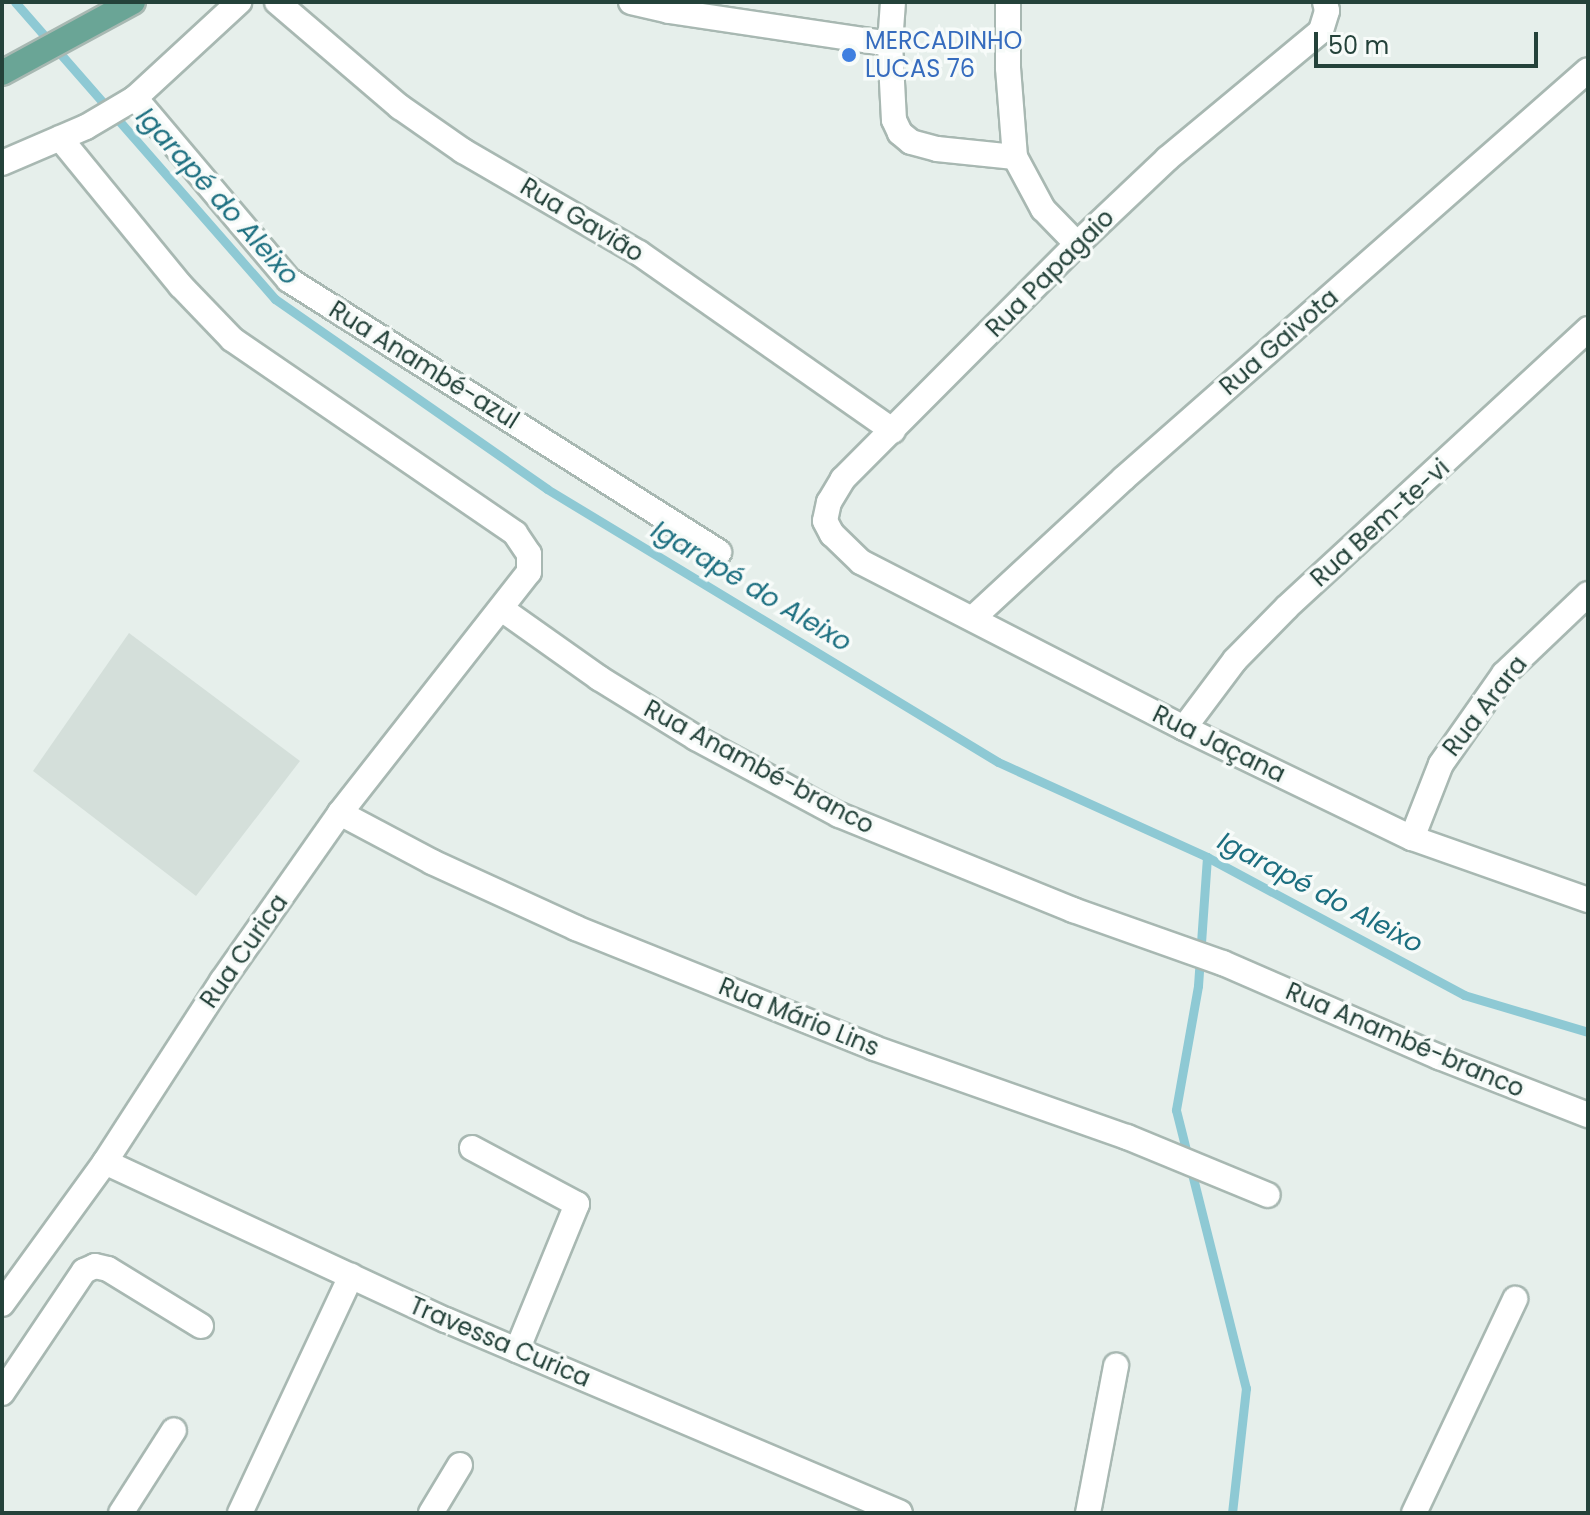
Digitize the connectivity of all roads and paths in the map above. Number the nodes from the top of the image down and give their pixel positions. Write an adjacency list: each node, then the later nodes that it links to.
1 (133, 2): 10 (main road)
2 (239, 2): 11 (street)
3 (277, 2): 17 (street, Rua Gavião)
4 (631, 2): 8 (street)
5 (893, 2): 8 (street)
6 (1008, 2): 13 (street)
7 (1325, 2): 15 (street, Rua Papagaio)
8 (890, 44): 13 (street)
9 (1588, 70): 22 (street, Rua Gaivota)
10 (2, 73)
11 (135, 98): 12 (street); 18 (street, Rua Anambé-azul)
12 (60, 138): 14 (street); 21 (street)
13 (1015, 157): 15 (street)
14 (2, 163)
15 (1077, 244): 17 (street, Rua Papagaio)
16 (1588, 329): 23 (street, Rua Bem-te-vi)
17 (893, 431): 19 (street, Rua Papagaio)
18 (719, 552)
19 (861, 562): 22 (street, Rua Jaçana)
20 (1588, 594): 25 (street, Rua Arara)
21 (503, 610): 24 (street, Rua Curica); 27 (street, Rua Anambé-branco)
22 (973, 618): 23 (street, Rua Jaçana)
23 (1184, 728): 25 (street, Rua Jaçana)
24 (340, 813): 29 (street, Rua Curica); 30 (street, Rua Mário Lins)
25 (1412, 838): 26 (street, Rua Jaçana)
26 (1588, 900)
27 (1588, 1115)
28 (472, 1148): 35 (street)
29 (105, 1162): 31 (street, Travessa Curica); 33 (street, Rua Curica)
30 (1268, 1195)
31 (351, 1276): 35 (street, Travessa Curica); 41 (street)
32 (1515, 1299): 45 (street)
33 (2, 1304)
34 (201, 1326): 37 (street)
35 (517, 1350): 43 (street, Travessa Curica)
36 (1116, 1366): 44 (street)
37 (2, 1393)
38 (174, 1430): 40 (street)
39 (460, 1465): 42 (street)
40 (121, 1513)
41 (240, 1513)
42 (431, 1513)
43 (900, 1513)
44 (1088, 1513)
45 (1414, 1513)

